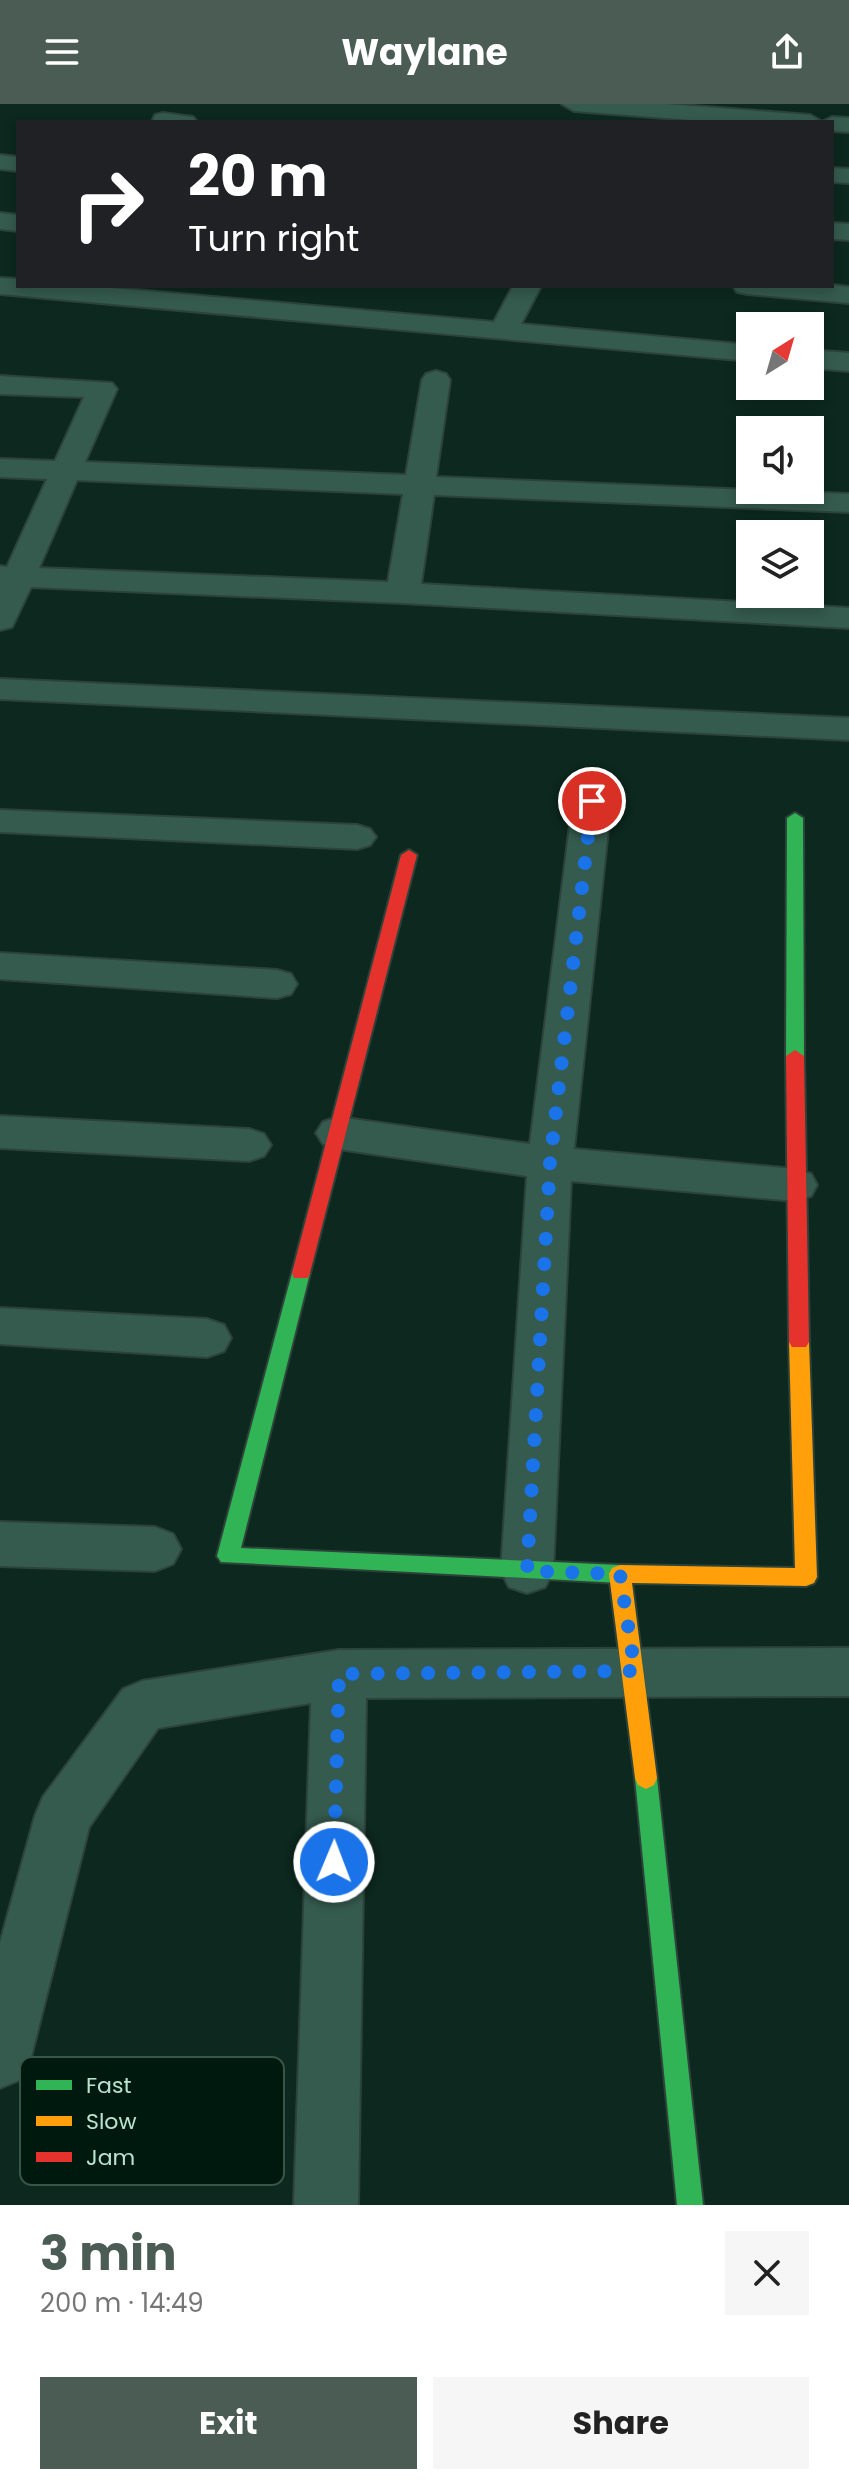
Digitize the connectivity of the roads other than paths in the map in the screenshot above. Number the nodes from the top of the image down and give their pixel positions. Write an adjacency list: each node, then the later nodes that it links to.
1 (574, 104): 2 (street)
2 (619, 111): 3 (street)
3 (775, 120)
4 (22, 288): 8 (street)
5 (526, 288): 8 (street)
6 (770, 288): 7 (street)
7 (849, 295)
8 (503, 331): 9 (street)
9 (736, 352)
10 (824, 360): 11 (street)
11 (849, 362)
12 (436, 380): 16 (street)
13 (0, 385): 15 (street)
14 (0, 468): 15 (street)
15 (68, 471): 16 (street); 18 (street)
16 (420, 488): 17 (street); 19 (street)
17 (849, 503)
18 (9, 576): 19 (street); 21 (street)
19 (403, 593): 20 (street)
20 (849, 618)
21 (0, 620)
22 (0, 689): 23 (street)
23 (849, 729)
24 (592, 801): 34 (street)
25 (795, 818): 35 (street)
26 (0, 821): 27 (street)
27 (357, 837)
28 (409, 855): 32 (street)
29 (0, 966): 30 (street)
30 (277, 984)
31 (0, 1132): 33 (street)
32 (338, 1133): 34 (street); 40 (street)
33 (249, 1145)
34 (550, 1163): 35 (street); 40 (street)
35 (795, 1185): 41 (street)
36 (0, 1326): 37 (street)
37 (207, 1338)
38 (0, 1544): 39 (street)
39 (155, 1549)
40 (527, 1571): 41 (street)
41 (620, 1574): 42 (street)
42 (635, 1671): 43 (street); 44 (street); 47 (street)
43 (849, 1672)
44 (339, 1674): 45 (street); 46 (street)
45 (0, 2057)
46 (326, 2205)
47 (690, 2205)

